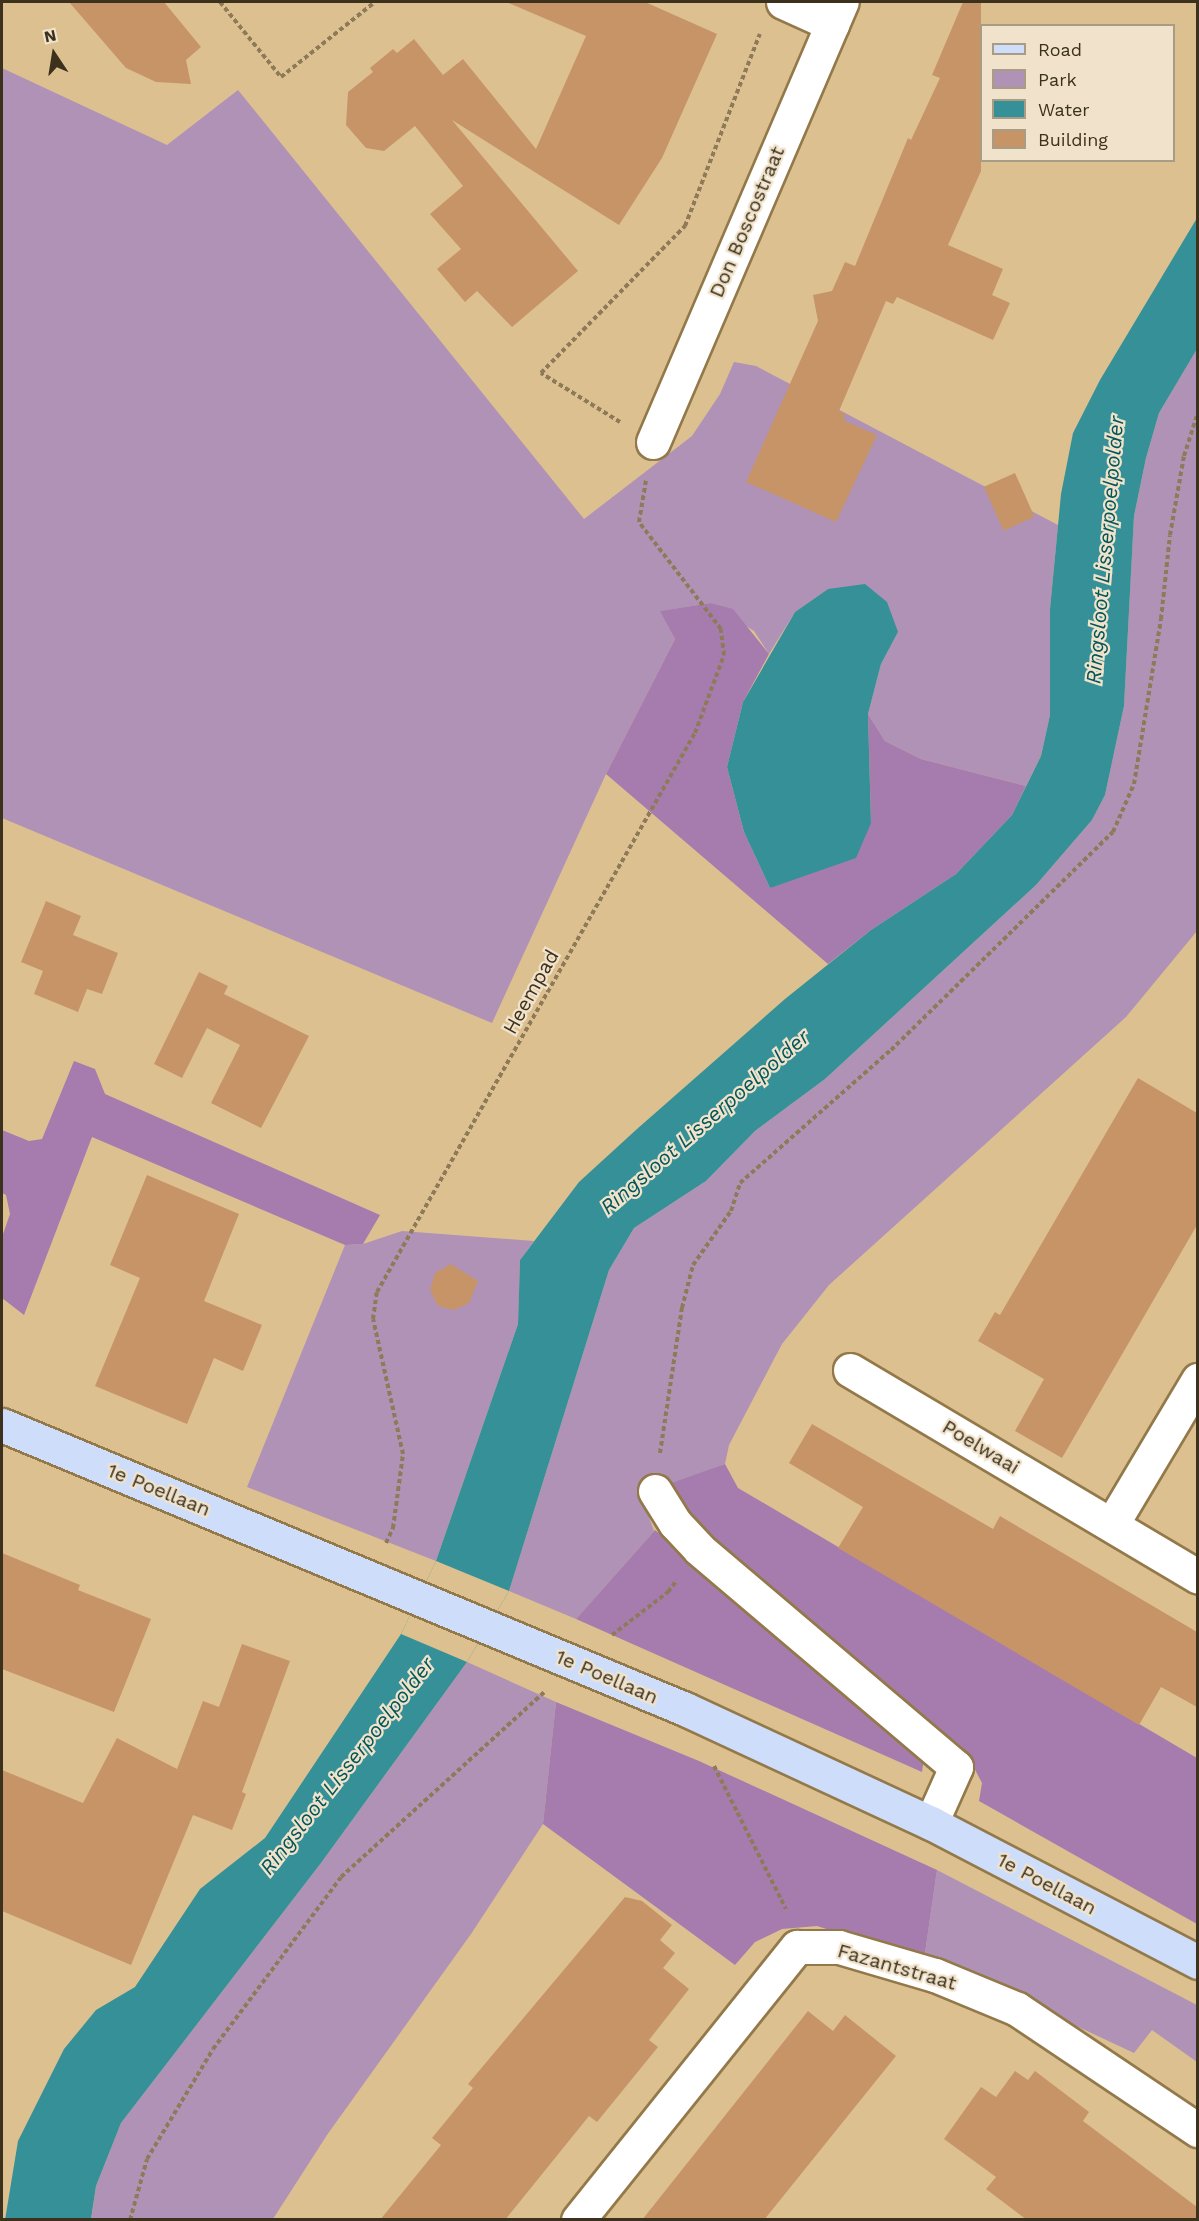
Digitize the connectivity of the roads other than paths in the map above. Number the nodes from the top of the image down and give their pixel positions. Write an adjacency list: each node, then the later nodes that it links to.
1 (774, 12): 2 (street)
2 (837, 13): 3 (street, Don Boscostraat)
3 (653, 442)
4 (850, 1370): 8 (street, Poelwaai)
5 (1197, 1380): 8 (street)
6 (2, 1425): 10 (street, 1e Poellaan)
7 (655, 1491): 10 (street)
8 (1112, 1524): 9 (street, Poelwaai)
9 (1197, 1577)
10 (931, 1823): 11 (street, 1e Poellaan)
11 (1197, 1962)
12 (1197, 2130): 13 (street, Fazantstraat)
13 (578, 2220)

